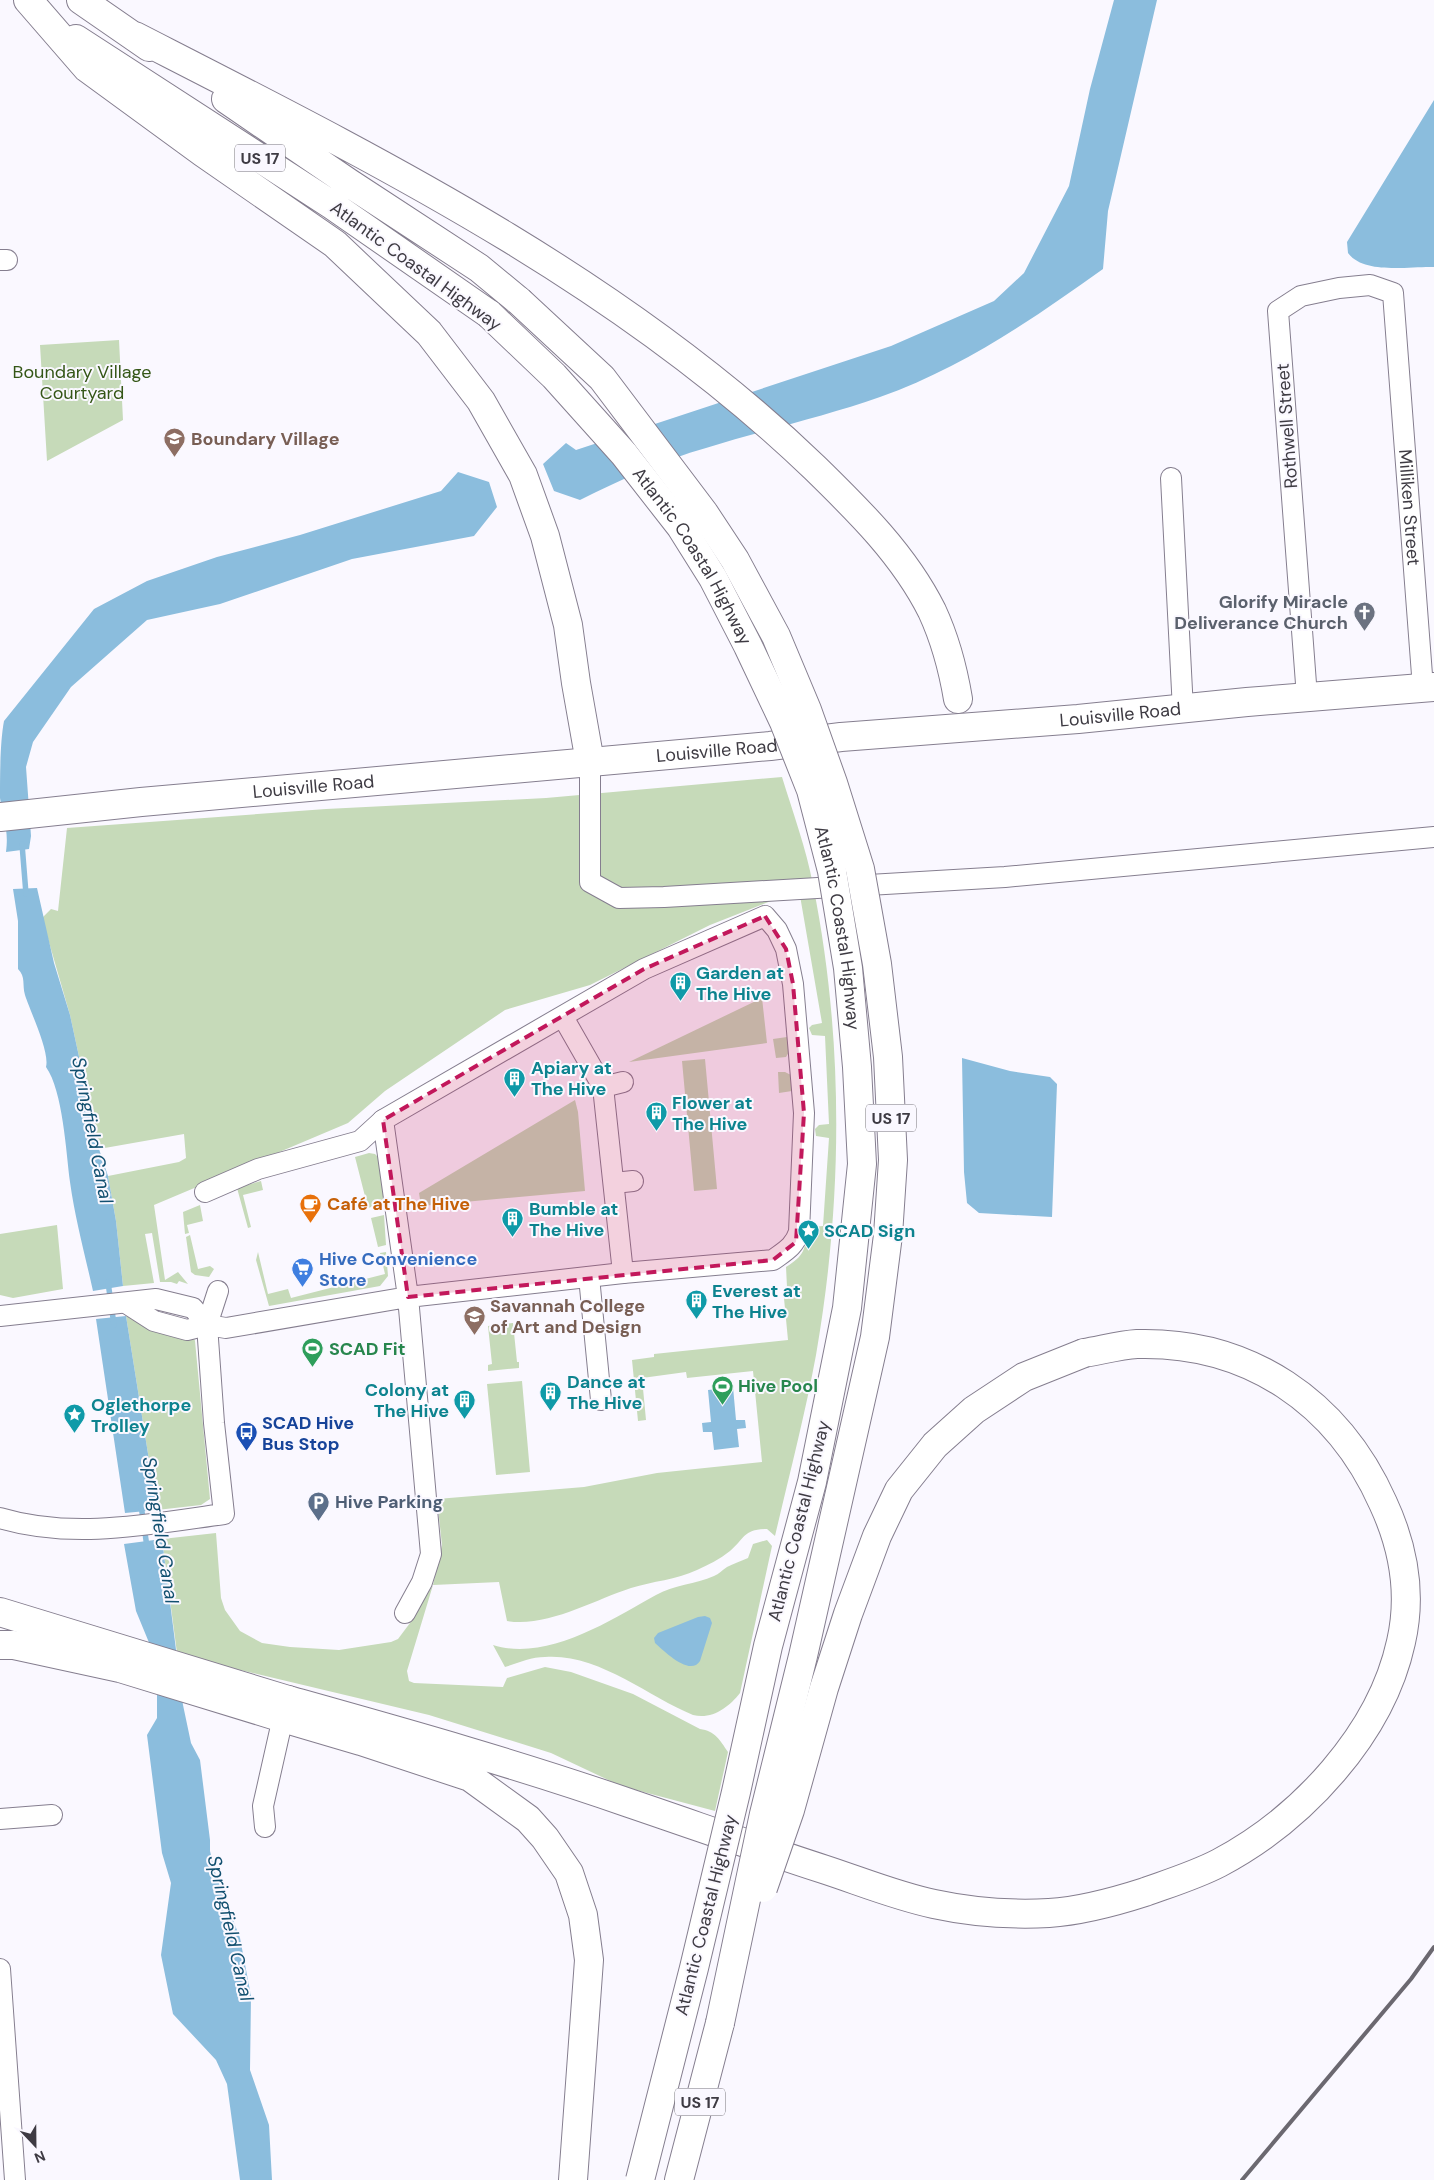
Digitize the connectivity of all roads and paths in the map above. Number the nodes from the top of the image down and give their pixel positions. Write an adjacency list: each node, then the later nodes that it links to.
1 (30, 0): 10 (main road); 39 (main road, Atlantic Coastal Highway / US 17, bridge)
2 (81, 0): 3 (main road, Atlantic Coastal Highway / US 17)
3 (135, 36): 8 (main road); 35 (main road, Atlantic Coastal Highway / US 17, bridge)
4 (1395, 327): 6 (street, Milliken Street); 7 (street, Rothwell Street)
5 (1171, 478): 9 (street)
6 (1428, 688): 7 (main road, Louisville Road)
7 (1307, 697): 9 (main road, Louisville Road)
8 (958, 699)
9 (1183, 710): 10 (main road, Louisville Road)
10 (590, 762): 11 (main road, Louisville Road); 12 (street)
11 (2, 817)
12 (1434, 837)
13 (563, 1017): 15 (street); 16 (street); 18 (street)
14 (623, 1082): 15 (street)
15 (603, 1087): 18 (street)
16 (383, 1120): 17 (street); 21 (street)
17 (205, 1192)
18 (623, 1273): 19 (street)
19 (589, 1277): 21 (street); 24 (street)
20 (218, 1291): 23 (street)
21 (408, 1297): 23 (street); 27 (street)
22 (0, 1316): 23 (street)
23 (206, 1325): 25 (street)
24 (601, 1400)
25 (0, 1518)
26 (0, 1612): 29 (main road)
27 (405, 1613)
28 (0, 1645): 29 (main road)
29 (118, 1658): 30 (main road)
30 (285, 1709): 33 (street); 35 (main road, bridge); 38 (main road)
31 (52, 1815): 32 (street)
32 (0, 1819)
33 (266, 1827)
34 (0, 1969): 36 (street)
35 (720, 2023): 40 (main road, Atlantic Coastal Highway / US 17)
36 (6, 2138): 37 (street)
37 (15, 2180)
38 (573, 2180)
39 (640, 2180)
40 (680, 2180)

